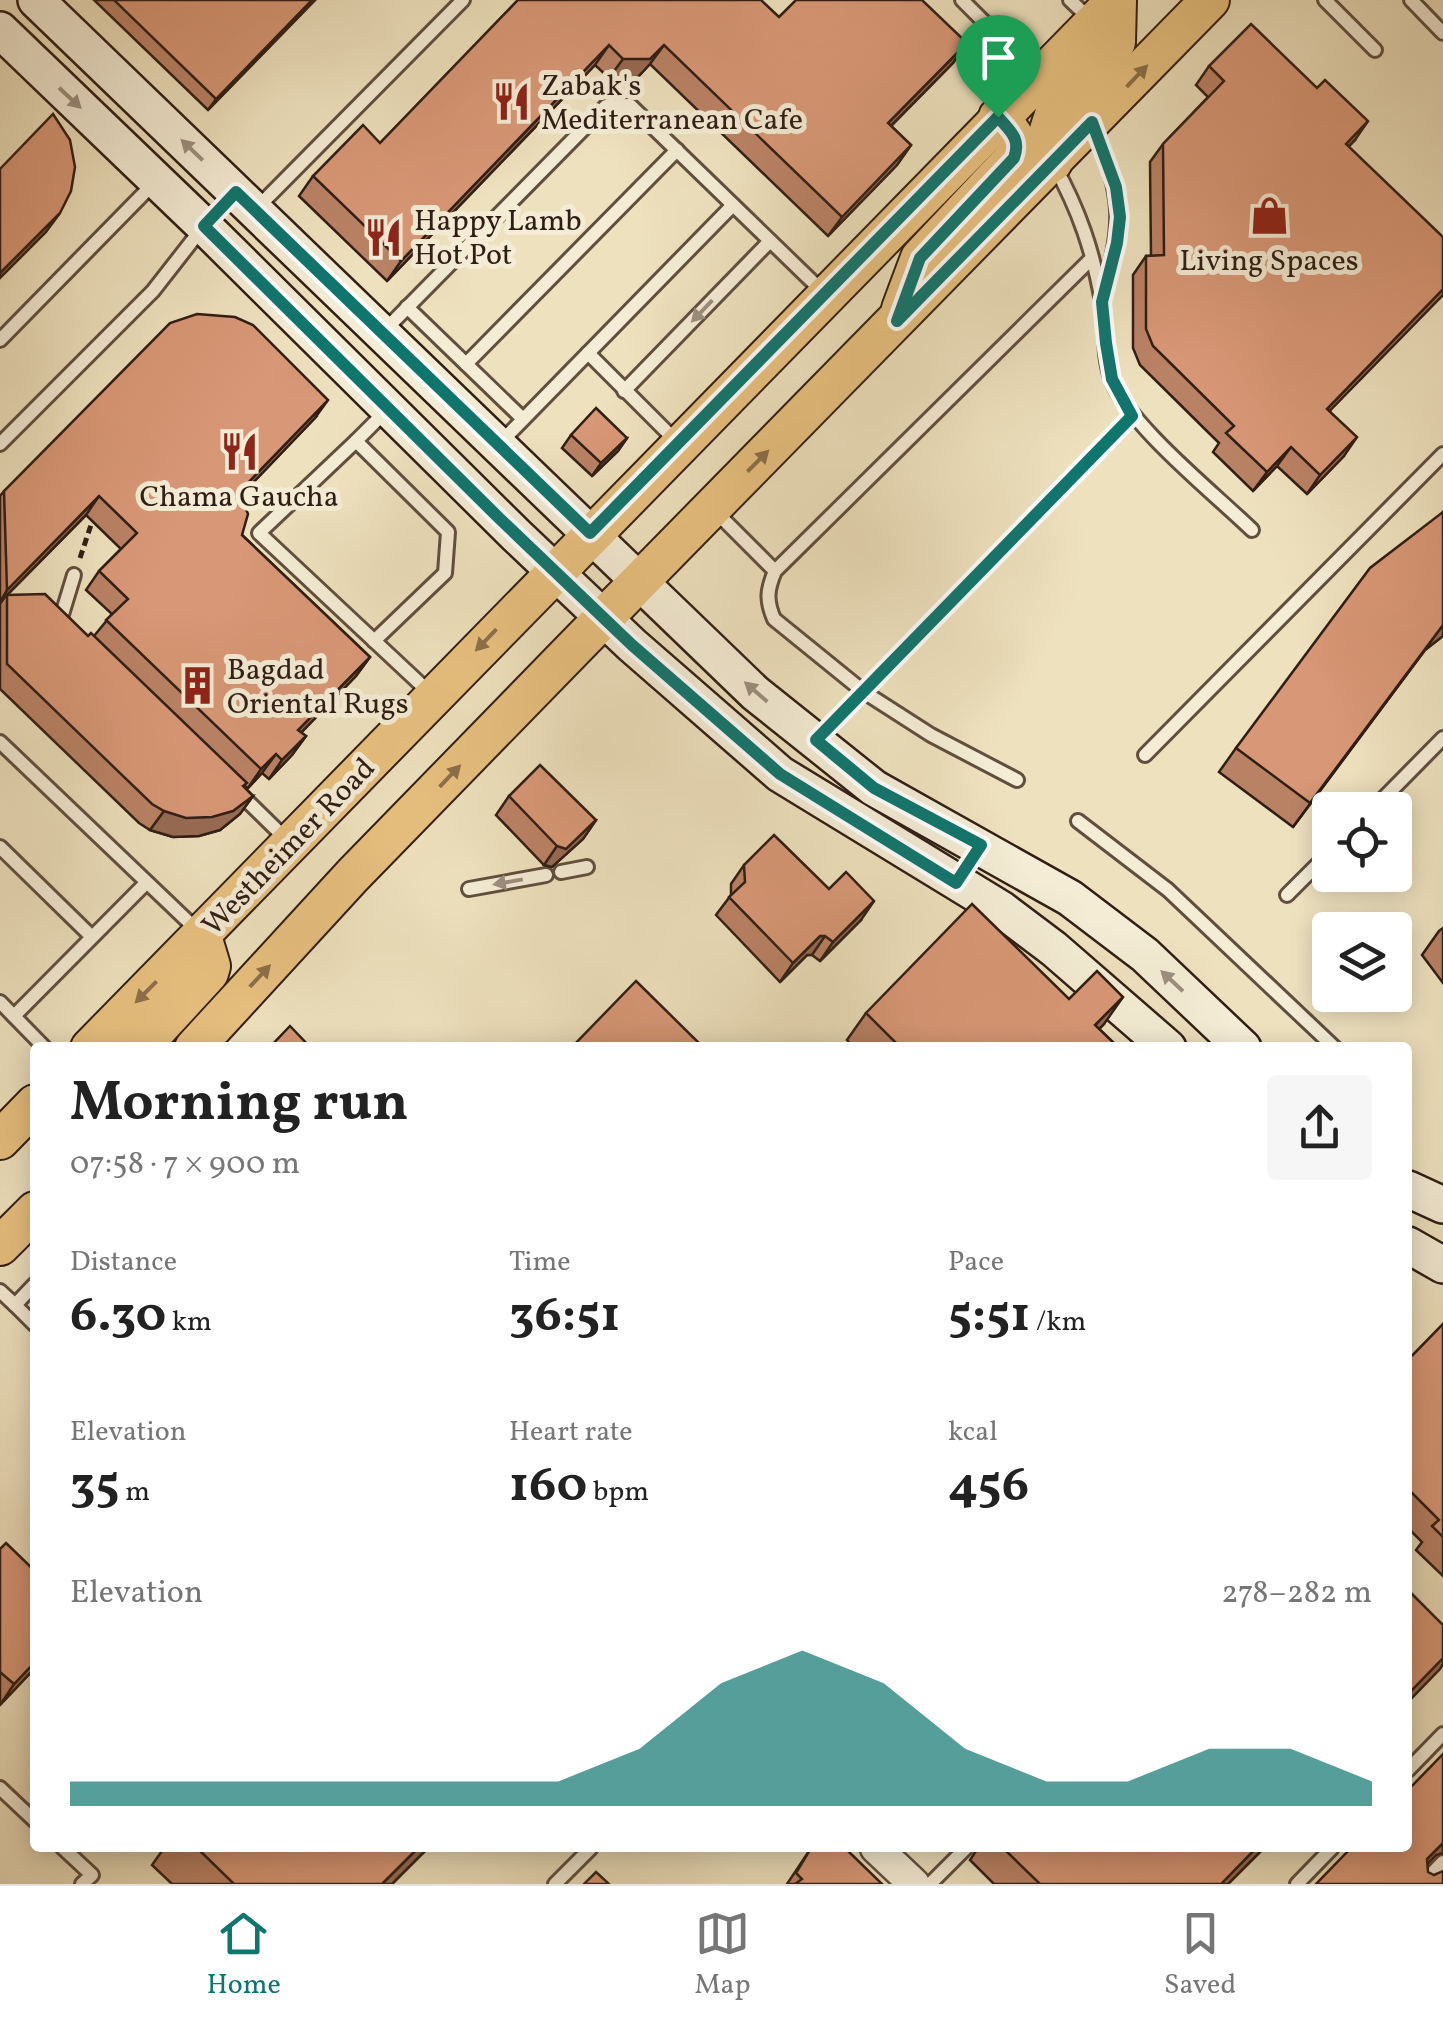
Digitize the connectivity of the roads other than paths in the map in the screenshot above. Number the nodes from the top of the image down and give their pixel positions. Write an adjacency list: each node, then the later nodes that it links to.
1 (36, 0): 17 (main road, one-way to 1)
2 (462, 0): 17 (lane)
3 (962, 0): 11 (lane)
4 (1210, 0): 13 (main road, one-way to 4)
5 (1324, 0): 10 (lane)
6 (1411, 0): 9 (lane)
7 (1099, 6): 11 (main road, Westheimer Road); 15 (main road)
8 (0, 30): 16 (main road, one-way to 16)
9 (1443, 33)
10 (1375, 50)
11 (1039, 77): 12 (main road, Westheimer Road)
12 (998, 117): 22 (main road, Westheimer Road); 25 (main road)
13 (1092, 122): 15 (main road); 23 (lane)
14 (677, 150): 18 (lane); 24 (lane); 29 (lane)
15 (1053, 162): 21 (lane); 25 (main road)
16 (156, 180): 19 (main road); 27 (lane)
17 (246, 201): 19 (main road); 26 (main road)
18 (733, 205): 20 (lane); 28 (lane)
19 (204, 226): 31 (main road); 35 (lane)
20 (770, 241): 22 (lane); 30 (lane, one-way to 30)
21 (1090, 259): 23 (lane); 42 (lane)
22 (826, 295): 36 (main road, Westheimer Road)
23 (1102, 302): 32 (lane)
24 (407, 307): 26 (lane); 29 (lane)
25 (897, 321): 38 (main road, one-way to 25)
26 (382, 332): 33 (main road)
27 (0, 340)
28 (588, 354): 30 (lane); 33 (lane)
29 (466, 364): 33 (lane)
30 (624, 391): 36 (lane)
31 (388, 408): 34 (lane); 41 (main road)
32 (1132, 416): 39 (lane); 48 (lane)
33 (511, 432): 40 (main road)
34 (356, 441): 47 (lane); 47 (lane)
35 (0, 444)
36 (678, 444): 40 (main road, Westheimer Road)
37 (1443, 454): 53 (lane)
38 (712, 508): 42 (lane); 44 (main road)
39 (1252, 530)
40 (590, 533): 41 (main road, Westheimer Road); 44 (main road)
41 (554, 571): 45 (main road); 49 (main road, Westheimer Road, one-way to 49)
42 (775, 571): 48 (lane)
43 (74, 575): 46 (lane)
44 (640, 581): 45 (main road); 51 (main road, one-way to 44)
45 (604, 618): 67 (main road); 78 (main road, one-way to 45)
46 (74, 634)
47 (374, 641): 49 (lane)
48 (864, 692): 51 (lane); 55 (lane)
49 (433, 696): 58 (main road, Westheimer Road)
50 (1443, 738): 56 (lane)
51 (816, 740): 59 (main road)
52 (0, 742): 66 (lane)
53 (1145, 755)
54 (223, 778): 58 (lane)
55 (1016, 780)
56 (1390, 792)
57 (1078, 822): 81 (lane)
58 (291, 843): 71 (main road, Westheimer Road)
59 (981, 845): 64 (main road); 67 (main road)
60 (0, 848): 72 (lane)
61 (587, 868): 63 (lane)
62 (1312, 871): 69 (lane)
63 (561, 872)
64 (1028, 872): 70 (main road); 80 (main road, one-way to 64)
65 (546, 875): 68 (lane, one-way to 68)
66 (146, 883): 71 (lane); 72 (lane)
67 (956, 883): 70 (main road)
68 (469, 889)
69 (1288, 896)
70 (1001, 909): 79 (main road)
71 (202, 936): 76 (main road, Westheimer Road, one-way to 76); 77 (main road)
72 (92, 937): 74 (lane)
73 (0, 1002): 74 (lane)
74 (14, 1016): 75 (lane)
75 (40, 1042)
76 (96, 1042)
77 (146, 1042)
78 (200, 1042)
79 (1161, 1042)
80 (1237, 1042)
81 (1329, 1042)
82 (30, 1109): 83 (main road)
83 (0, 1140)
84 (1412, 1191): 85 (main road)
85 (1443, 1205)
86 (30, 1216): 87 (main road)
87 (0, 1246)
88 (1412, 1247): 89 (main road)
89 (1443, 1265)
90 (30, 1290): 92 (lane)
91 (0, 1291): 92 (lane)
92 (15, 1306): 93 (lane)
93 (30, 1320)
94 (1443, 1734): 95 (lane)
95 (1412, 1766)
96 (0, 1788): 97 (lane)
97 (30, 1817)
98 (66, 1852): 104 (lane)
99 (588, 1852): 105 (lane)
100 (889, 1852): 106 (street)
101 (962, 1852): 107 (lane)
102 (1328, 1852): 108 (lane)
103 (1443, 1862): 109 (lane)
104 (82, 1884)
105 (555, 1884)
106 (914, 1884)
107 (930, 1884)
108 (1297, 1884)
109 (1422, 1884)

